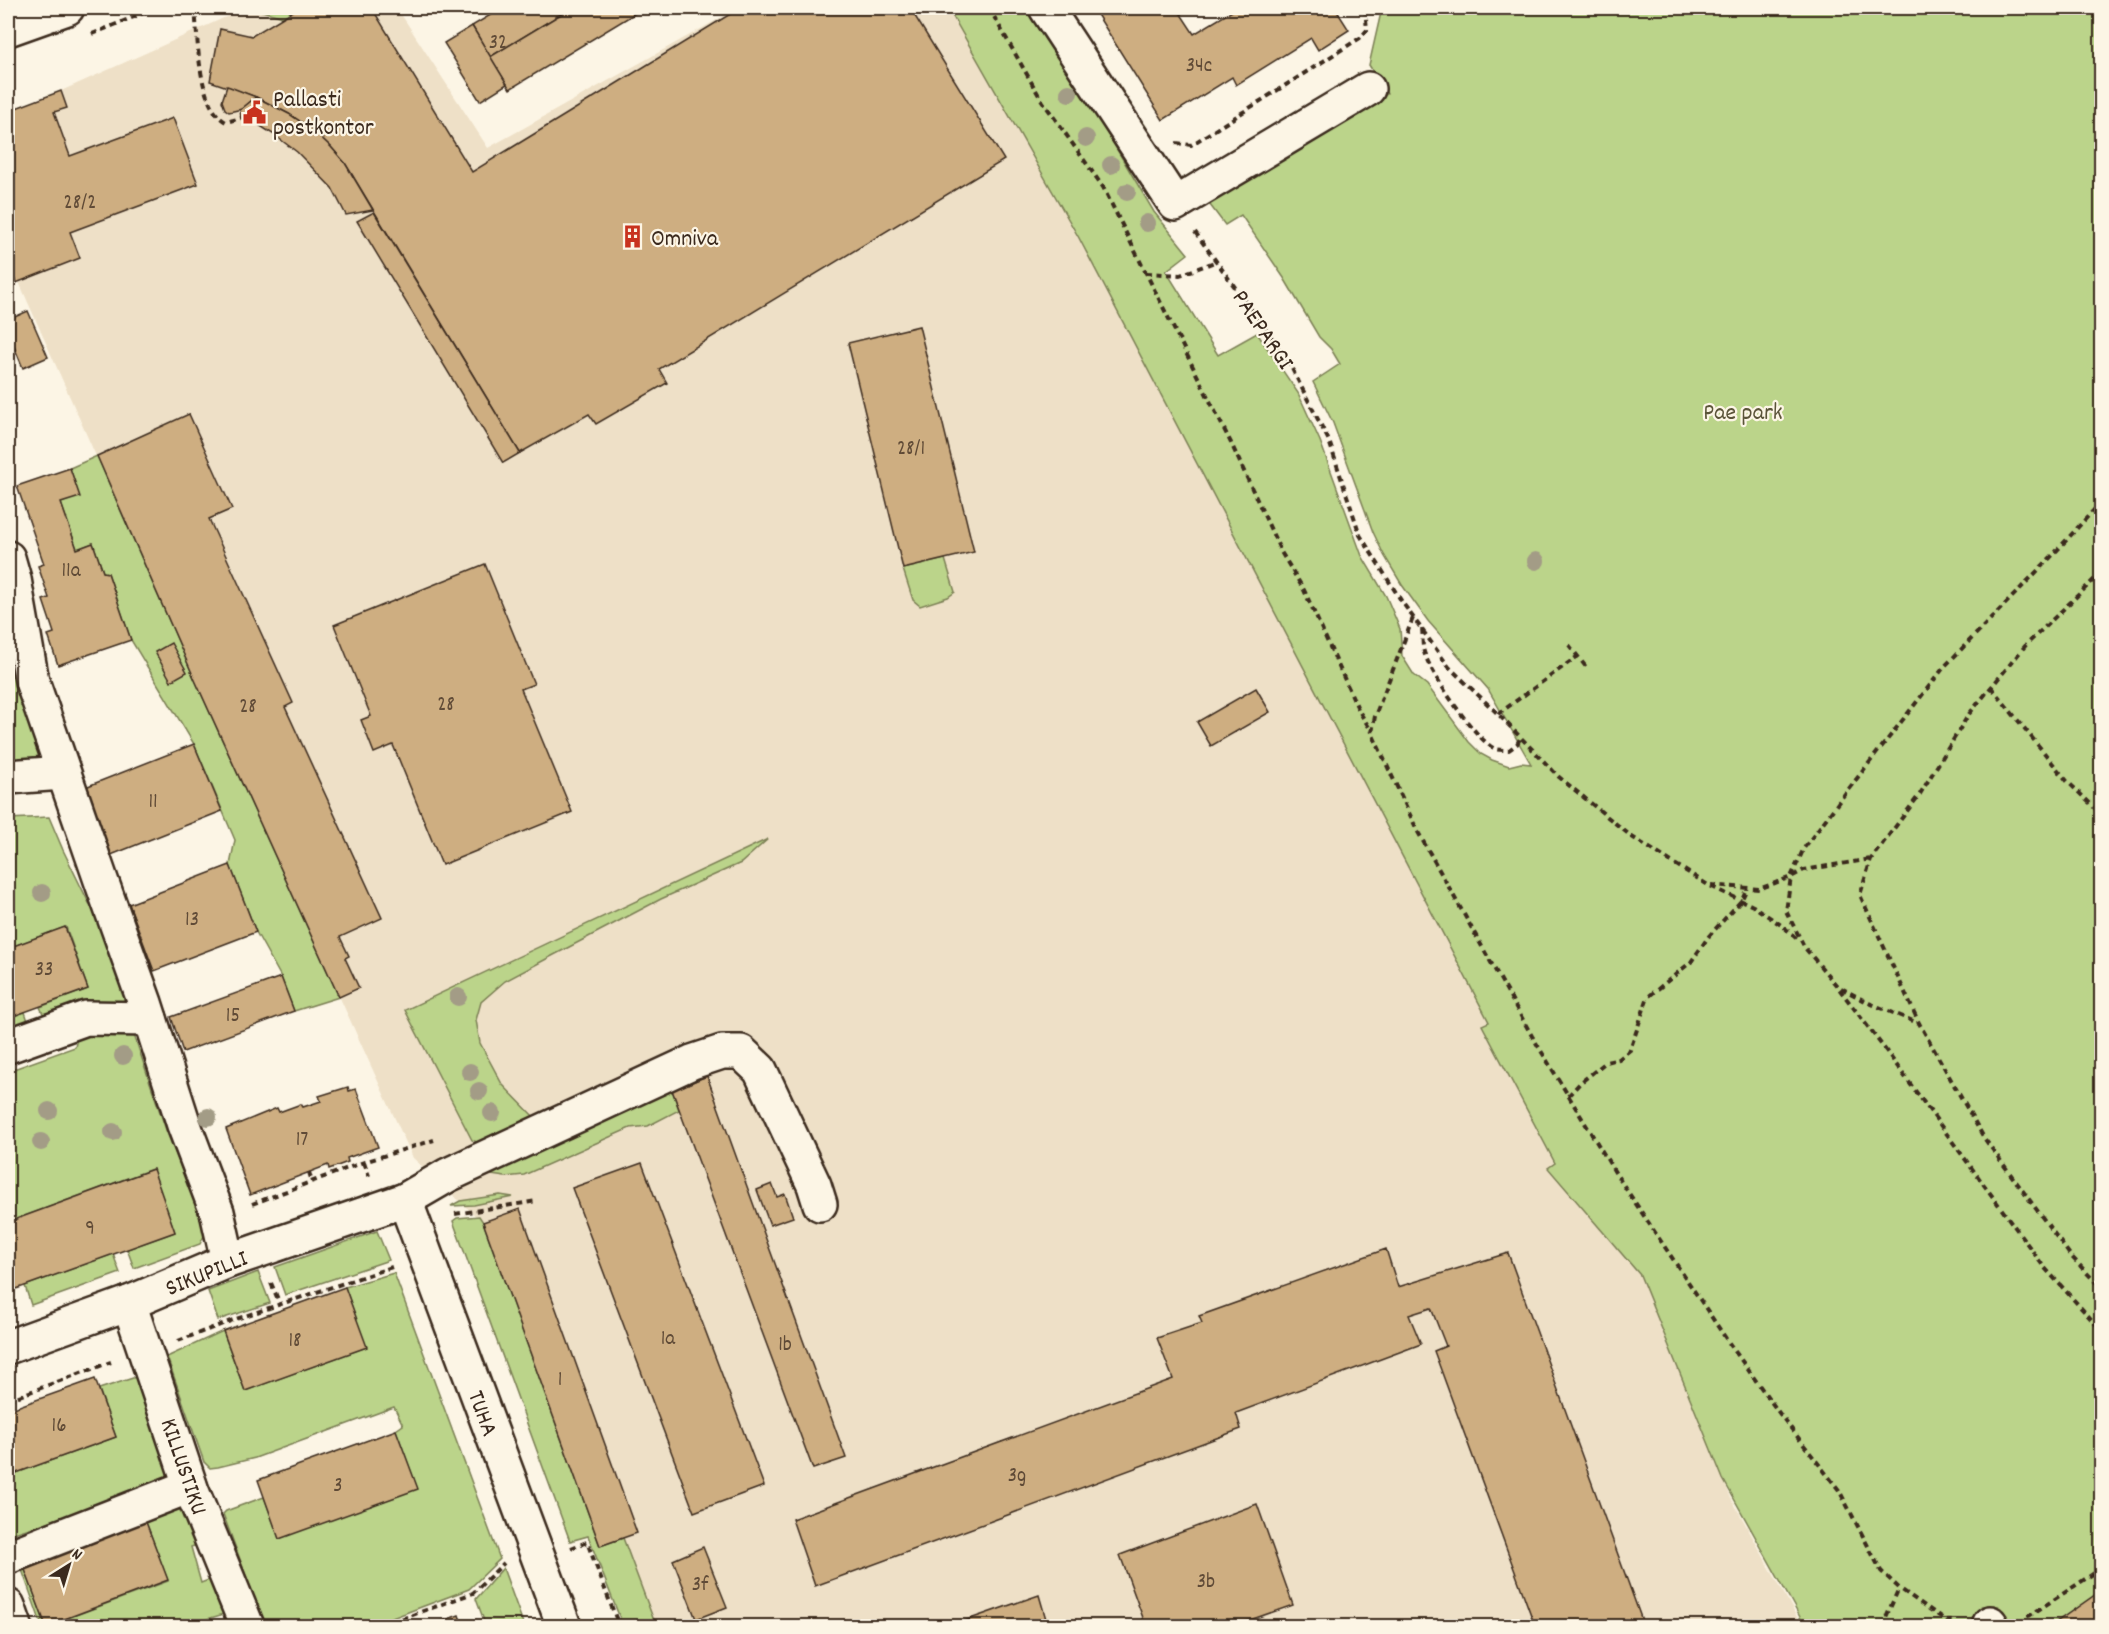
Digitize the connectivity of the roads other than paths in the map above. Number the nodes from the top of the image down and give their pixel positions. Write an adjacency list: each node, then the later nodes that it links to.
1 (67, 8): 3 (street)
2 (1046, 8): 4 (street)
3 (8, 29)
4 (1368, 89)
5 (8, 558): 6 (street)
6 (63, 773): 7 (street); 8 (street)
7 (8, 777)
8 (150, 1019): 9 (street); 12 (street)
9 (8, 1046)
10 (405, 1200): 11 (street, SIKUPILLI); 12 (street, SIKUPILLI); 20 (street, TUHA)
11 (820, 1204)
12 (228, 1261): 13 (street, SIKUPILLI)
13 (129, 1303): 14 (street, SIKUPILLI); 15 (street, KILLUSTIKU)
14 (8, 1347)
15 (190, 1486): 16 (street); 19 (street, KILLUSTIKU)
16 (8, 1557)
17 (8, 1606): 18 (street)
18 (15, 1626)
19 (247, 1626)
20 (564, 1626)

